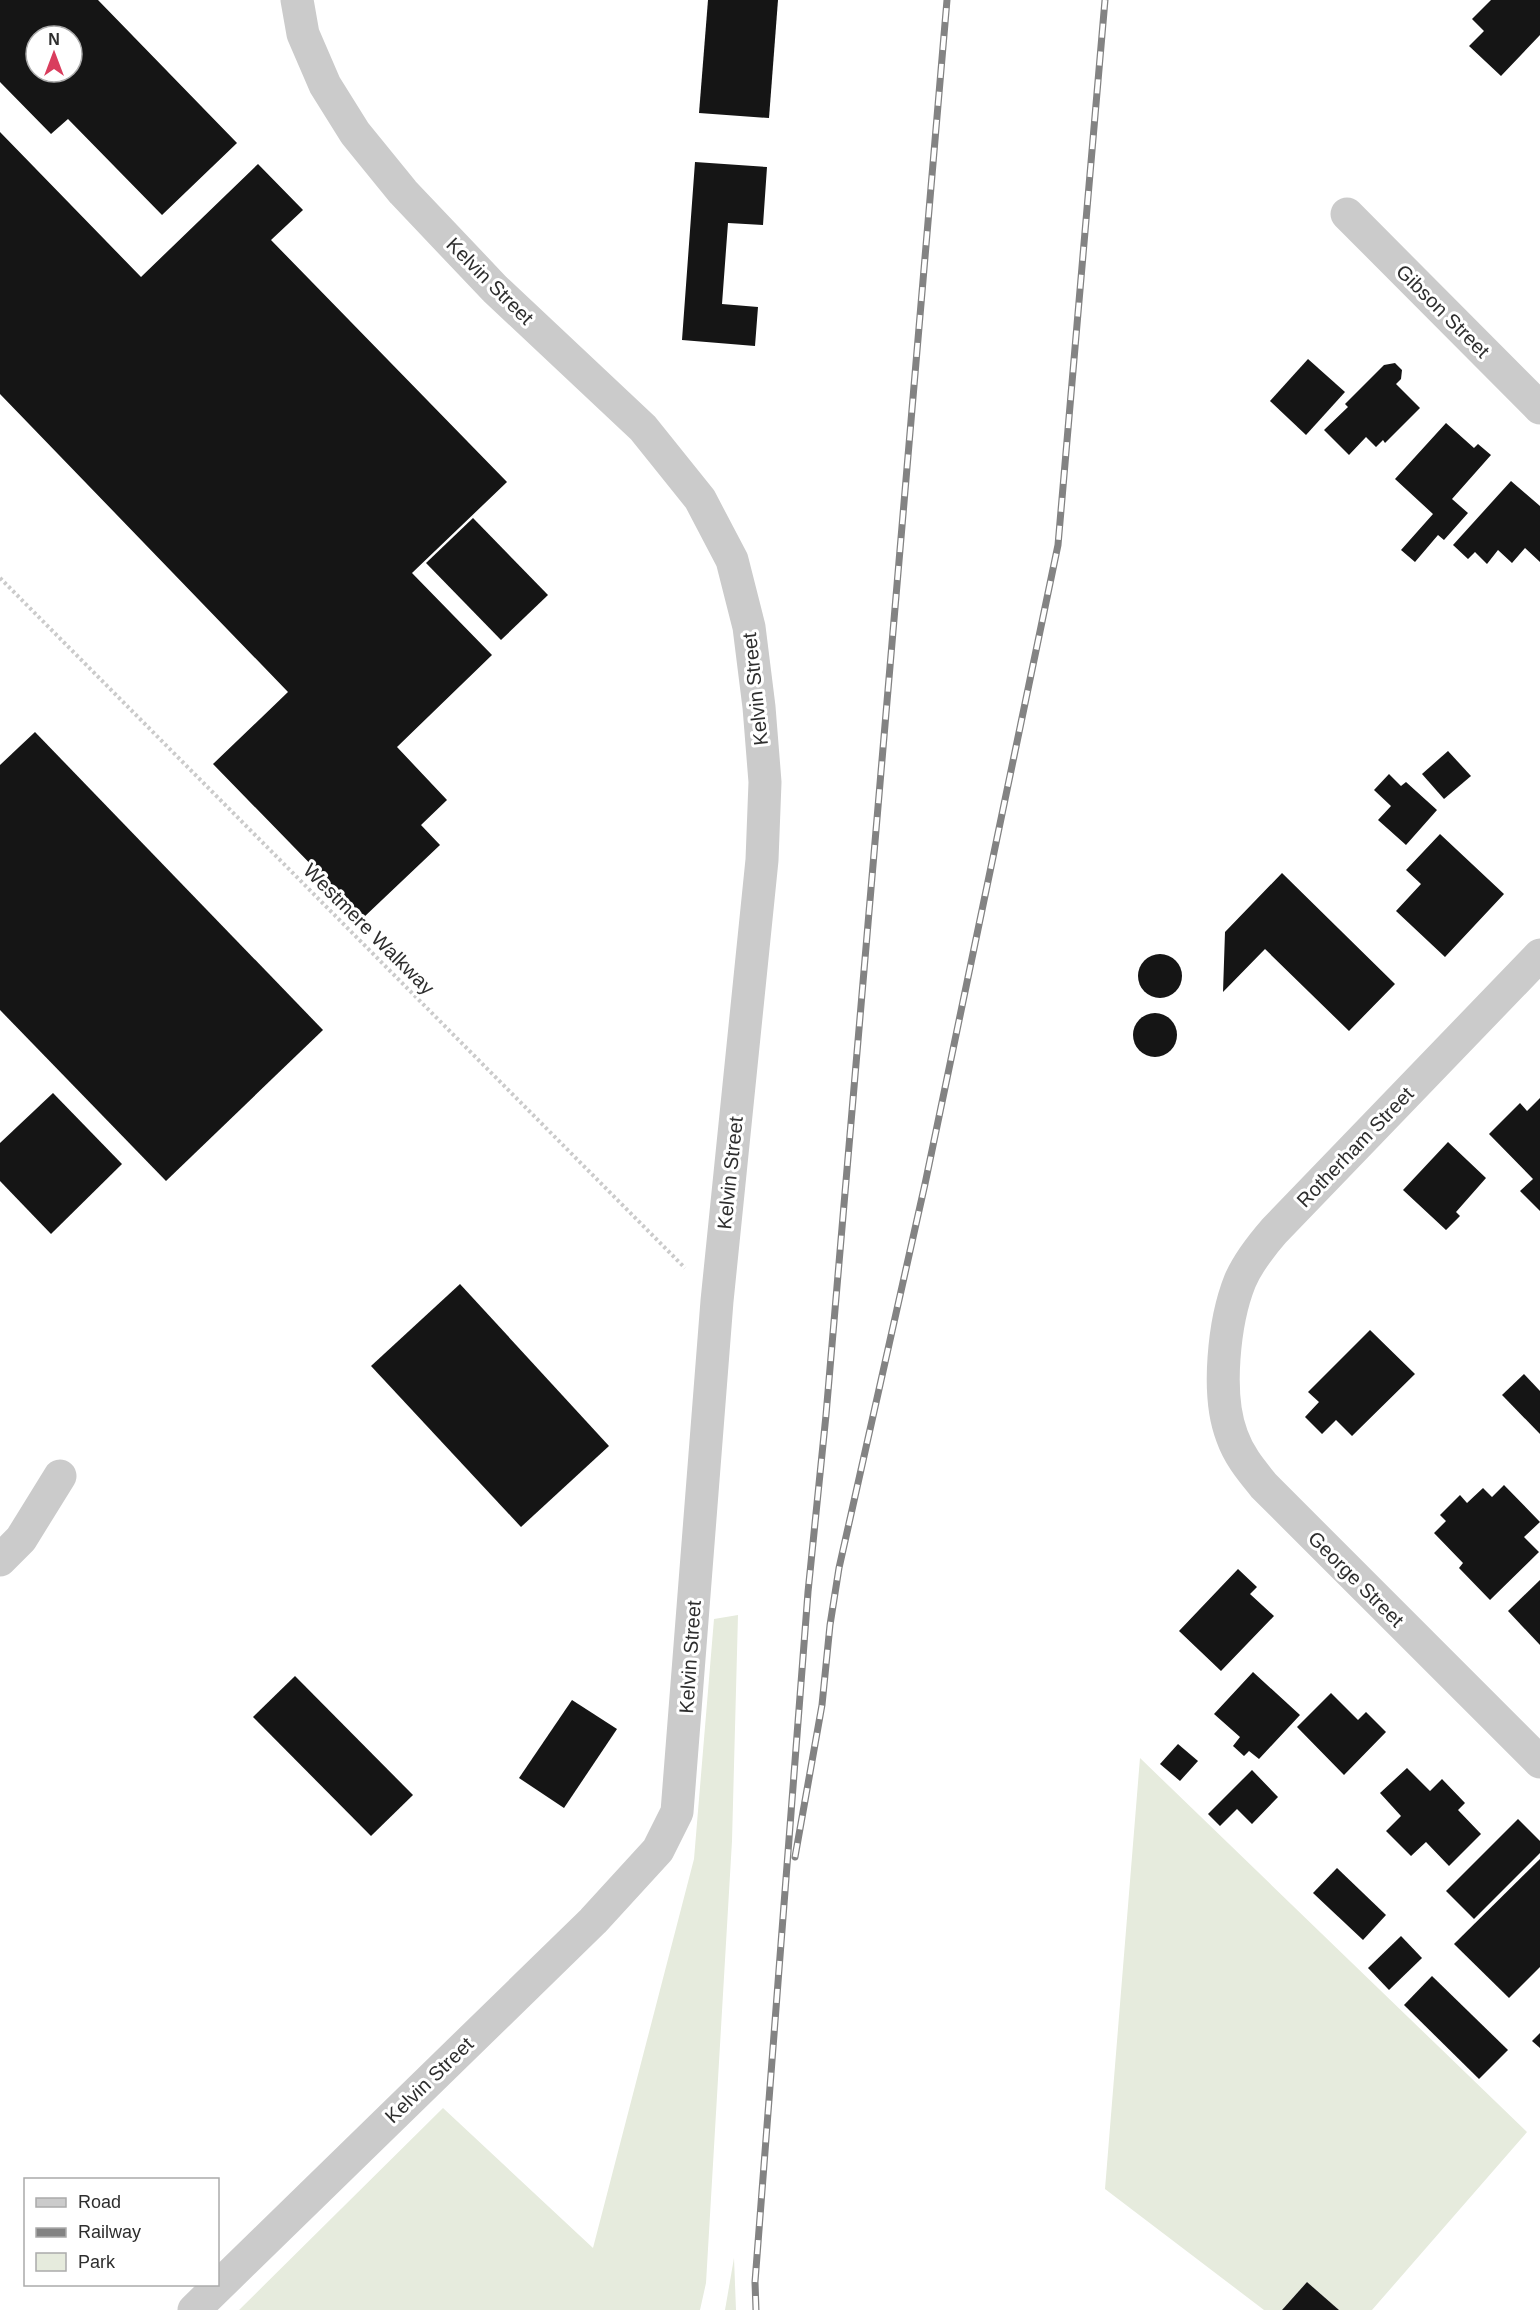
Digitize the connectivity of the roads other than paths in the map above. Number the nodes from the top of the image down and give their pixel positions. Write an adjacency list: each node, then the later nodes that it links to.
1 (297, 0): 9 (street, Kelvin Street)
2 (1347, 214): 3 (street, Gibson Street)
3 (1540, 408)
4 (1540, 955): 5 (street, Rotherham Street)
5 (1224, 1368): 8 (street, George Street)
6 (60, 1476): 7 (street)
7 (0, 1560)
8 (1540, 1762)
9 (219, 2286)
10 (219, 2286): 11 (street, Kelvin Street)
11 (194, 2310)

